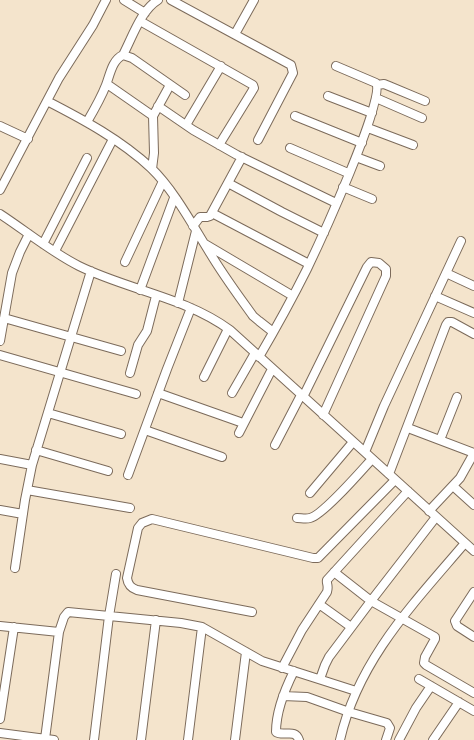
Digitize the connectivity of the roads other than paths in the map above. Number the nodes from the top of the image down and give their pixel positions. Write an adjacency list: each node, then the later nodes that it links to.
1 (106, 0): 18 (street)
2 (124, 0): 6 (street)
3 (158, 0): 6 (street)
4 (171, 0): 8 (street)
5 (254, 0): 8 (street)
6 (145, 13): 7 (street)
7 (140, 21): 9 (street); 10 (street)
8 (235, 34): 31 (street)
9 (123, 55): 12 (street); 13 (street)
10 (221, 66): 26 (street); 33 (street)
11 (336, 66): 14 (street)
12 (107, 84): 22 (street); 25 (street)
13 (170, 85): 15 (street); 20 (street)
14 (377, 85): 17 (street); 19 (street)
15 (185, 95)
16 (328, 96): 21 (street)
17 (376, 98): 21 (street); 24 (street)
18 (48, 101): 25 (street); 29 (street)
19 (425, 101)
20 (158, 106): 22 (street); 26 (street)
21 (372, 114): 28 (street)
22 (153, 116): 40 (street)
23 (295, 116): 32 (street)
24 (422, 118)
25 (87, 122): 30 (street)
26 (186, 125): 33 (street)
27 (0, 126): 29 (street)
28 (368, 128): 32 (street); 34 (street)
29 (28, 139): 45 (street)
30 (113, 139): 40 (street); 57 (street)
31 (258, 140)
32 (362, 143): 37 (street)
33 (219, 145): 36 (street)
34 (413, 145)
35 (290, 148): 41 (street)
36 (242, 157): 43 (street); 48 (street)
37 (356, 157): 39 (street); 41 (street)
38 (87, 158): 55 (street)
39 (380, 166)
40 (152, 169): 42 (street)
41 (348, 173): 44 (street)
42 (163, 181): 46 (street); 58 (street)
43 (228, 183): 49 (street); 52 (street)
44 (343, 187): 47 (street); 48 (street)
45 (0, 190)
46 (174, 198): 51 (street); 63 (street)
47 (372, 199)
48 (336, 204): 52 (street)
49 (212, 213): 51 (street); 59 (street)
50 (1, 216): 53 (street)
51 (194, 228): 56 (street); 67 (street)
52 (324, 233): 59 (street)
53 (29, 234): 55 (street); 70 (street)
54 (461, 242): 61 (street)
55 (43, 244): 57 (street)
56 (204, 244): 65 (street); 72 (street)
57 (55, 251): 60 (street)
58 (125, 262)
59 (309, 264): 65 (street)
60 (91, 271): 63 (street); 74 (street)
61 (446, 273): 62 (street); 66 (street)
62 (474, 286)
63 (140, 290): 64 (street)
64 (156, 296): 67 (street); 81 (street)
65 (293, 296): 72 (street)
66 (435, 296): 69 (street); 99 (street)
67 (178, 303): 68 (street)
68 (191, 308): 71 (street); 83 (street)
69 (474, 313)
70 (4, 318): 74 (street); 75 (street)
71 (228, 329): 78 (street); 82 (street)
72 (273, 332): 78 (street)
73 (474, 334): 91 (street)
74 (71, 336): 76 (street); 80 (street)
75 (0, 341)
76 (122, 350)
77 (0, 355): 80 (street)
78 (257, 355): 79 (street); 84 (street)
79 (272, 368): 86 (street); 90 (street)
80 (60, 372): 85 (street); 88 (street)
81 (130, 373)
82 (204, 377)
83 (158, 393): 90 (street); 92 (street)
84 (232, 393)
85 (136, 394)
86 (302, 396): 89 (street); 89 (street); 97 (street)
87 (457, 397): 95 (street)
88 (48, 413): 94 (street); 98 (street)
89 (323, 415): 96 (street)
90 (243, 423): 93 (street)
91 (408, 428): 95 (street); 107 (street)
92 (146, 430): 101 (street); 106 (street)
93 (239, 433)
94 (121, 434)
95 (440, 440): 100 (street)
96 (354, 442): 99 (street); 111 (street)
97 (275, 445)
98 (36, 450): 104 (street); 105 (street)
99 (365, 452): 103 (street)
100 (474, 453): 108 (street)
101 (222, 457)
102 (0, 459): 104 (street)
103 (372, 459): 107 (street); 118 (street)
104 (32, 465): 109 (street)
105 (108, 471)
106 (128, 475)
107 (392, 477): 110 (street); 127 (street)
108 (453, 486): 112 (street); 115 (street)
109 (27, 490): 113 (street); 116 (street)
110 (408, 492): 115 (street); 122 (street)
111 (310, 493)
112 (474, 505)
113 (130, 508)
114 (0, 510): 116 (street)
115 (429, 510): 117 (street)
116 (23, 514): 121 (street)
117 (436, 517): 119 (street); 125 (street)
118 (297, 518)
119 (466, 543): 120 (street); 129 (street)
120 (474, 551)
121 (15, 568)
122 (334, 572): 125 (street); 126 (street)
123 (116, 574): 128 (street)
124 (474, 592): 136 (street)
125 (371, 601): 129 (street); 134 (street)
126 (319, 604): 134 (street); 138 (street)
127 (252, 612)
128 (109, 616): 130 (street); 135 (street); 153 (street)
129 (401, 619): 143 (street); 144 (street)
130 (156, 620): 133 (street); 154 (street)
131 (0, 626): 132 (street)
132 (14, 627): 135 (street); 149 (street)
133 (202, 627): 137 (street); 155 (street)
134 (351, 627): 140 (street)
135 (58, 632): 151 (street)
136 (474, 637)
137 (246, 652): 138 (street); 156 (street)
138 (282, 668): 139 (street)
139 (294, 671): 140 (street); 145 (street)
140 (320, 679): 143 (street)
141 (419, 679): 142 (street)
142 (431, 686): 146 (street); 160 (street)
143 (356, 690): 148 (street)
144 (474, 693)
145 (284, 696): 148 (street); 157 (street)
146 (459, 702): 147 (street); 161 (street)
147 (474, 711)
148 (349, 712): 158 (street); 159 (street)
149 (0, 719)
150 (0, 733): 151 (street)
151 (45, 739): 152 (street)
152 (54, 740)
153 (94, 740)
154 (141, 740)
155 (188, 740)
156 (235, 740)
157 (299, 740)
158 (340, 740)
159 (386, 740)
160 (400, 740)
161 (433, 740)

